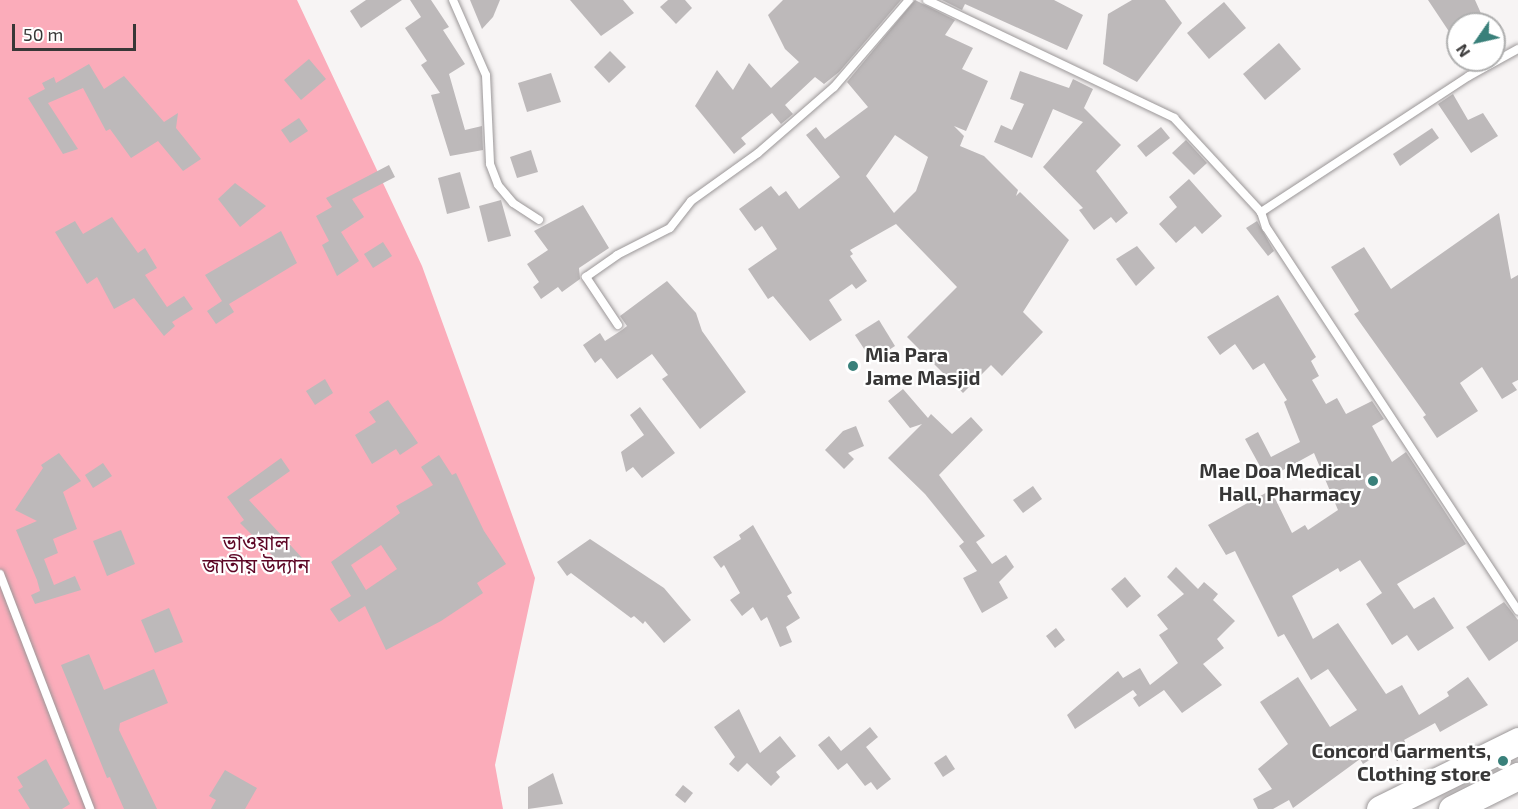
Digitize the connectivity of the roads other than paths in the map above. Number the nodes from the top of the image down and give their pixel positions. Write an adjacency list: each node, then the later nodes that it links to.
1 (453, 0): 6 (lane)
2 (909, 0): 7 (lane)
3 (927, 0): 5 (lane)
4 (1518, 49): 5 (lane)
5 (1261, 212): 9 (lane)
6 (539, 220)
7 (618, 325)
8 (0, 574): 12 (lane)
9 (1518, 611)
10 (1518, 741): 13 (highway)
11 (1518, 776): 14 (highway)
12 (90, 809)
13 (1380, 809)
14 (1452, 809)

